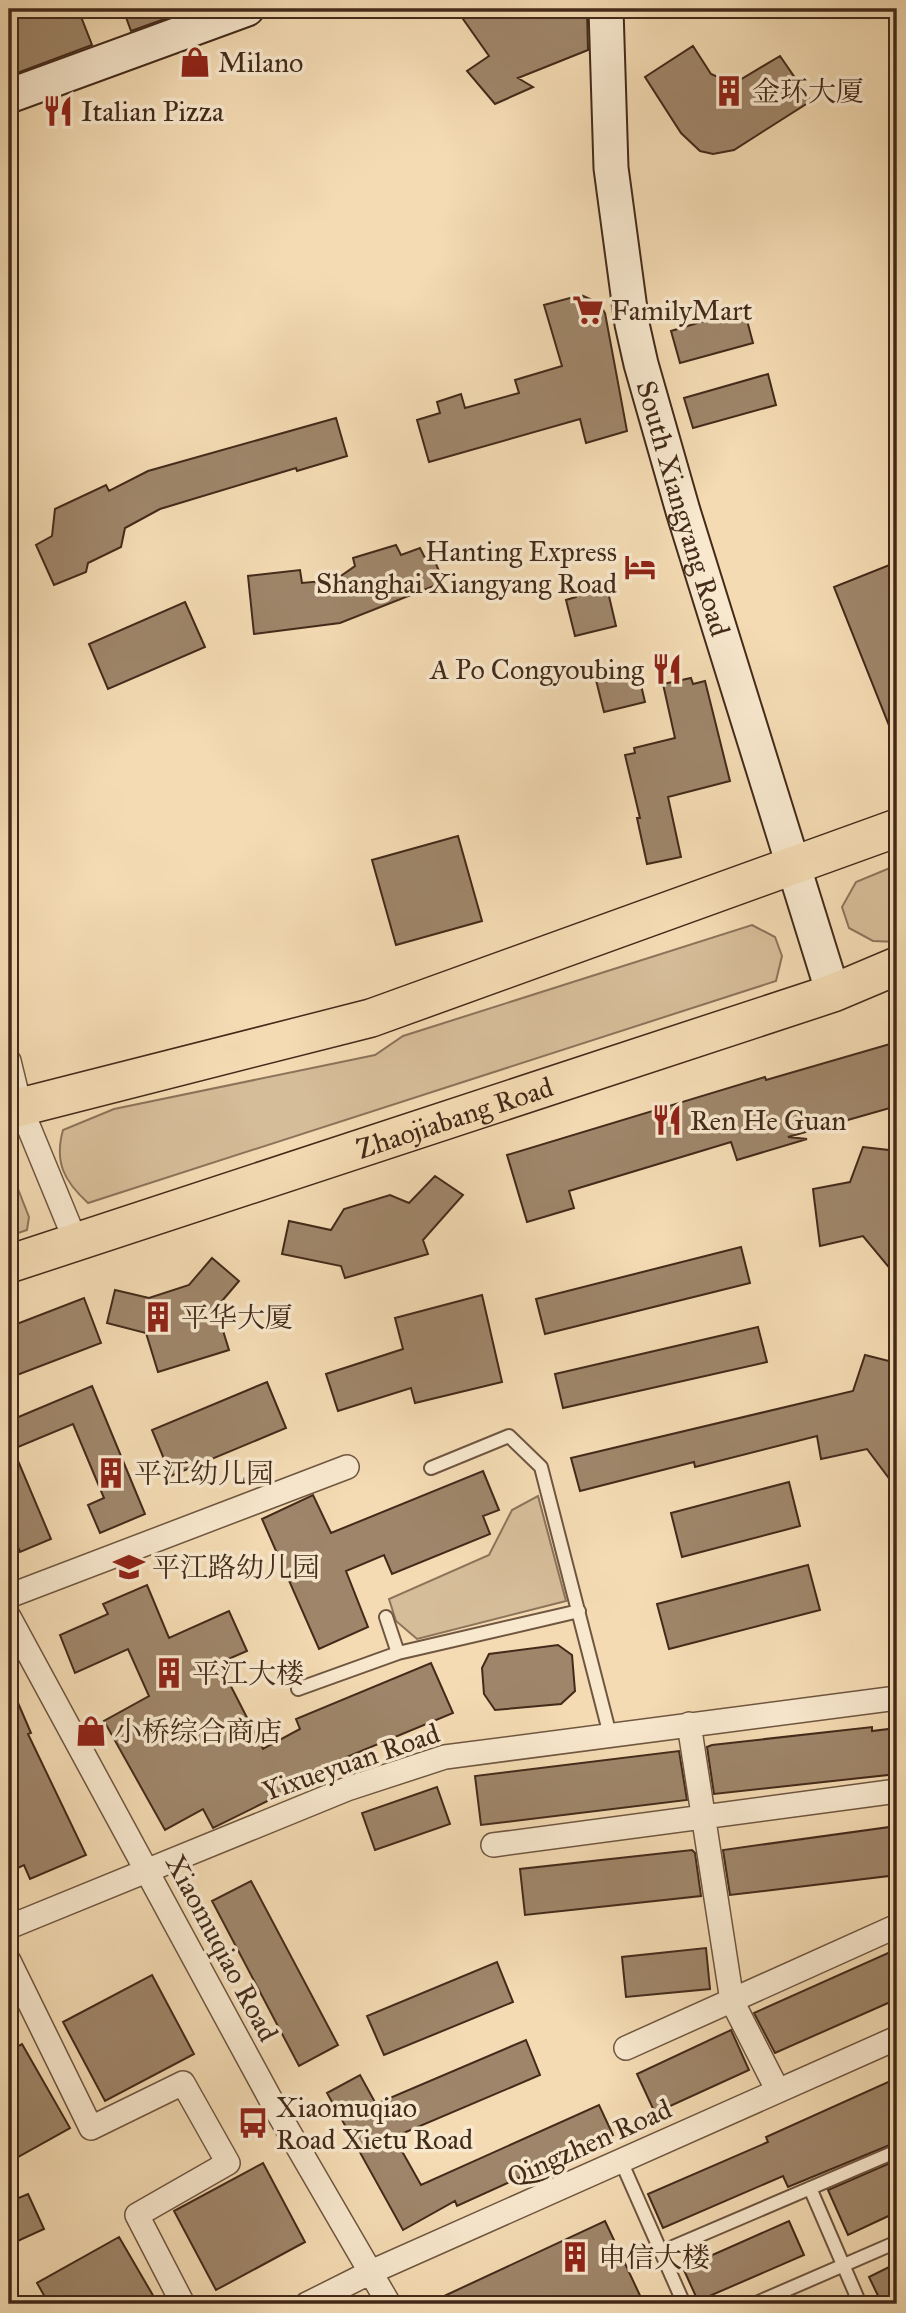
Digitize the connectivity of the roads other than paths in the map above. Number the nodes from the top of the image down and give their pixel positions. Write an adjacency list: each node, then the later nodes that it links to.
1 (247, 9): 3 (street)
2 (606, 9): 5 (street, South Xiangyang Road)
3 (9, 96)
4 (897, 828): 5 (main road)
5 (792, 866): 7 (street, South Xiangyang Road); 9 (main road)
6 (897, 966): 7 (main road, Zhaojiabang Road)
7 (833, 993): 10 (main road, Zhaojiabang Road)
8 (9, 1061): 9 (street)
9 (14, 1108): 10 (street)
10 (76, 1242): 11 (main road, Zhaojiabang Road)
11 (9, 1264)
12 (347, 1467): 14 (street)
13 (431, 1468): 15 (lane)
14 (9, 1596)
15 (579, 1611): 18 (lane); 22 (lane)
16 (9, 1617): 26 (street, Xiaomuqiao Road)
17 (386, 1617): 18 (lane)
18 (398, 1653): 19 (lane)
19 (298, 1689)
20 (897, 1698): 21 (street, Yixueyuan Road)
21 (689, 1724): 22 (street, Yixueyuan Road); 24 (street)
22 (610, 1735): 26 (street, Yixueyuan Road)
23 (897, 1791): 24 (street)
24 (703, 1816): 25 (street); 30 (street)
25 (493, 1845)
26 (146, 1872): 28 (street, Yixueyuan Road); 40 (street, Xiaomuqiao Road)
27 (897, 1926): 30 (street)
28 (9, 1927)
29 (9, 1961): 41 (street)
30 (732, 2001): 32 (street); 33 (street)
31 (897, 2038): 33 (street, Qingzhen Road)
32 (626, 2048)
33 (779, 2091): 35 (street, Qingzhen Road)
34 (897, 2151): 36 (lane)
35 (621, 2161): 38 (lane); 40 (street, Qingzhen Road)
36 (810, 2188): 38 (lane); 39 (lane)
37 (897, 2242): 39 (lane)
38 (661, 2252): 44 (lane)
39 (843, 2265): 45 (lane); 46 (lane)
40 (371, 2272): 42 (street, Qingzhen Road); 43 (street, Xiaomuqiao Road)
41 (183, 2304)
42 (307, 2304)
43 (389, 2304)
44 (684, 2304)
45 (754, 2304)
46 (860, 2304)

